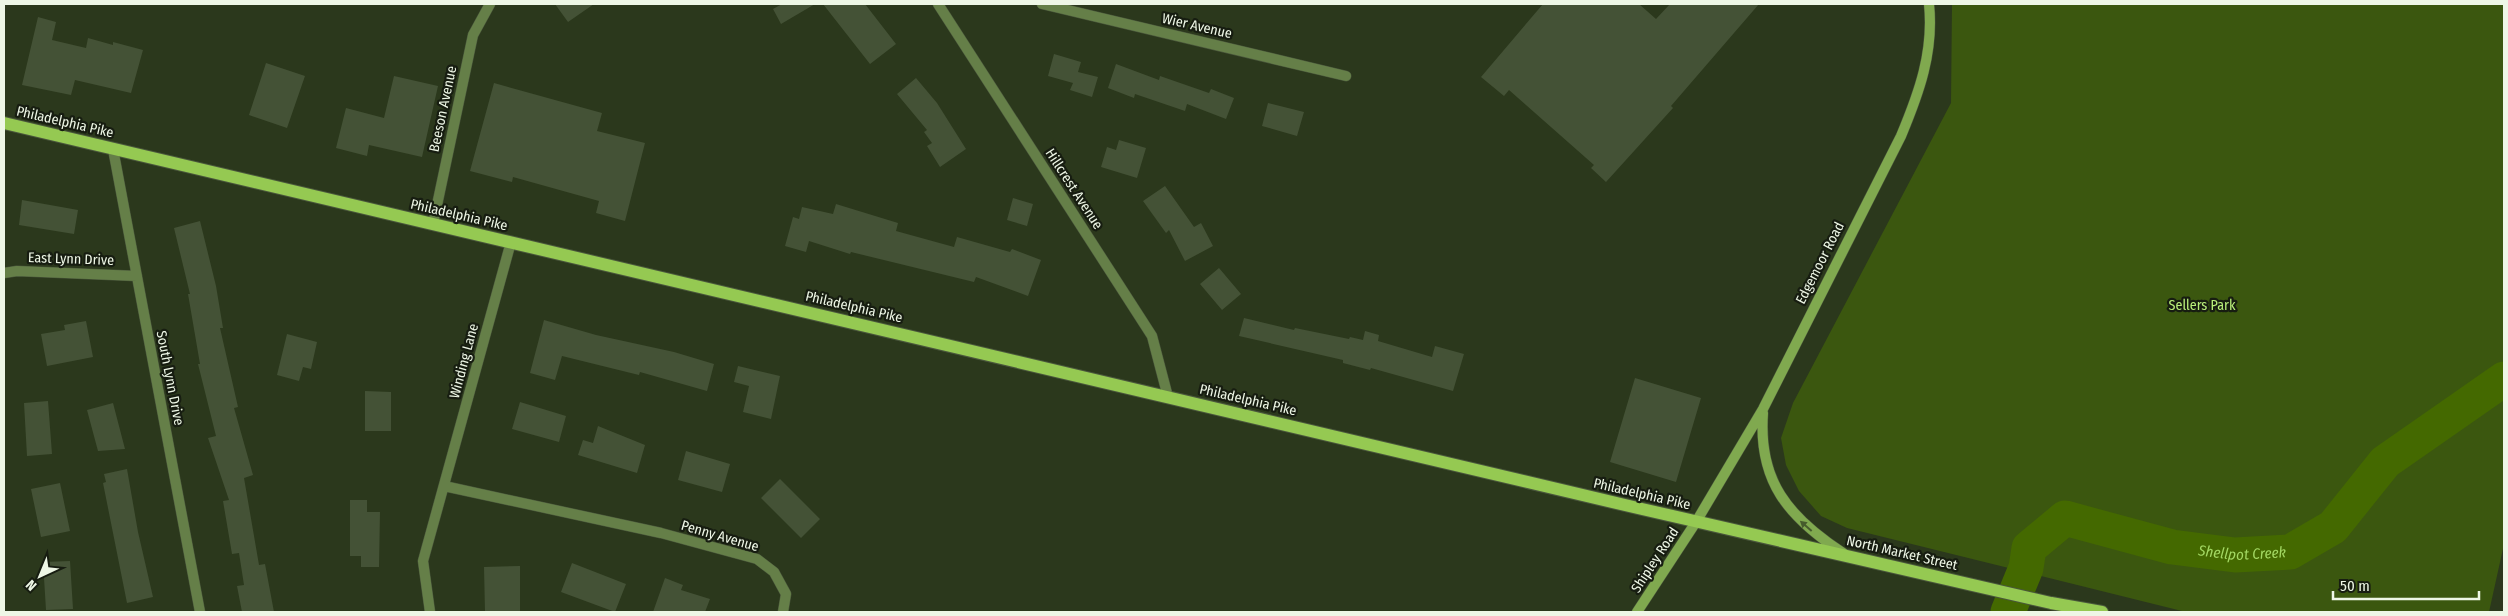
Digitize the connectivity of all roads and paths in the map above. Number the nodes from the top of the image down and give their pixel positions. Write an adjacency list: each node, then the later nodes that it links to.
1 (490, 4): 8 (street, Beeson Avenue)
2 (938, 4): 12 (street, Hillcrest Avenue)
3 (1042, 4): 5 (street, Wier Avenue)
4 (1929, 4): 13 (main road, Edgemoor Road)
5 (1346, 76)
6 (4, 123): 7 (main road, Philadelphia Pike)
7 (113, 149): 8 (main road, Philadelphia Pike); 11 (street, South Lynn Drive)
8 (432, 224): 9 (main road, Philadelphia Pike)
9 (511, 242): 12 (main road, Philadelphia Pike); 14 (street, Winding Lane)
10 (4, 273): 11 (street, East Lynn Drive)
11 (137, 276): 17 (street, South Lynn Drive)
12 (1168, 397): 15 (main road, Philadelphia Pike)
13 (1763, 409): 15 (main road, Edgemoor Road); 16 (main road, one-way to 13)
14 (444, 486): 18 (street, Winding Lane); 19 (street, Penny Avenue)
15 (1696, 522): 16 (main road, North Market Street); 20 (main road, Shipley Road)
16 (1846, 555): 21 (main road, North Market Street)
17 (200, 612)
18 (430, 612)
19 (784, 612)
20 (1637, 612)
21 (2102, 612)

